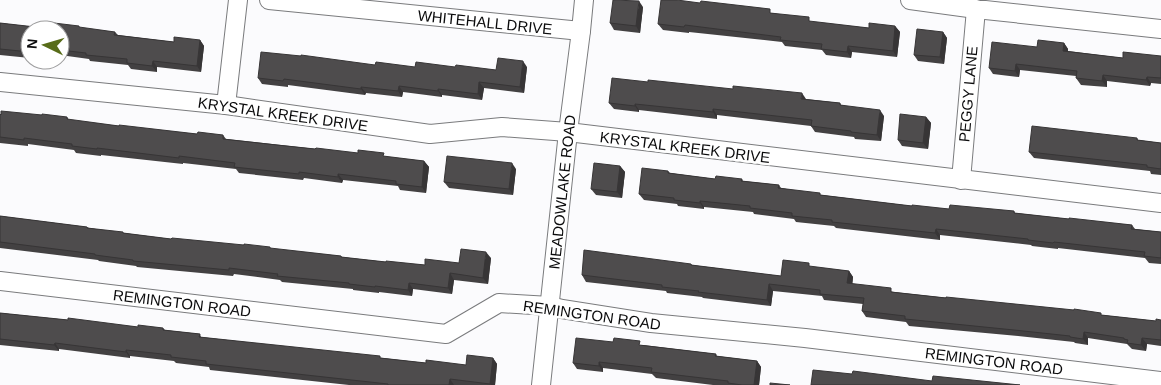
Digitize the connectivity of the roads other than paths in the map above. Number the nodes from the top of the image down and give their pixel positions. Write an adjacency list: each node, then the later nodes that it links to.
1 (238, 0): 9 (street)
2 (269, 0): 7 (street, WHITEHALL DRIVE)
3 (584, 0): 7 (street, MEADOWLAKE ROAD)
4 (910, 0): 5 (street)
5 (976, 9): 6 (street); 11 (street, PEGGY LANE)
6 (1161, 29)
7 (581, 31): 10 (street, MEADOWLAKE ROAD)
8 (0, 82): 9 (street, KRYSTAL KREEK DRIVE)
9 (226, 105): 10 (street, KRYSTAL KREEK DRIVE)
10 (568, 132): 11 (street, KRYSTAL KREEK DRIVE); 14 (street, MEADOWLAKE ROAD)
11 (961, 180): 12 (street, KRYSTAL KREEK DRIVE)
12 (1161, 204)
13 (0, 282): 14 (street, REMINGTON ROAD)
14 (550, 306): 15 (street, REMINGTON ROAD); 16 (street, MEADOWLAKE ROAD)
15 (1161, 381)
16 (541, 385)

